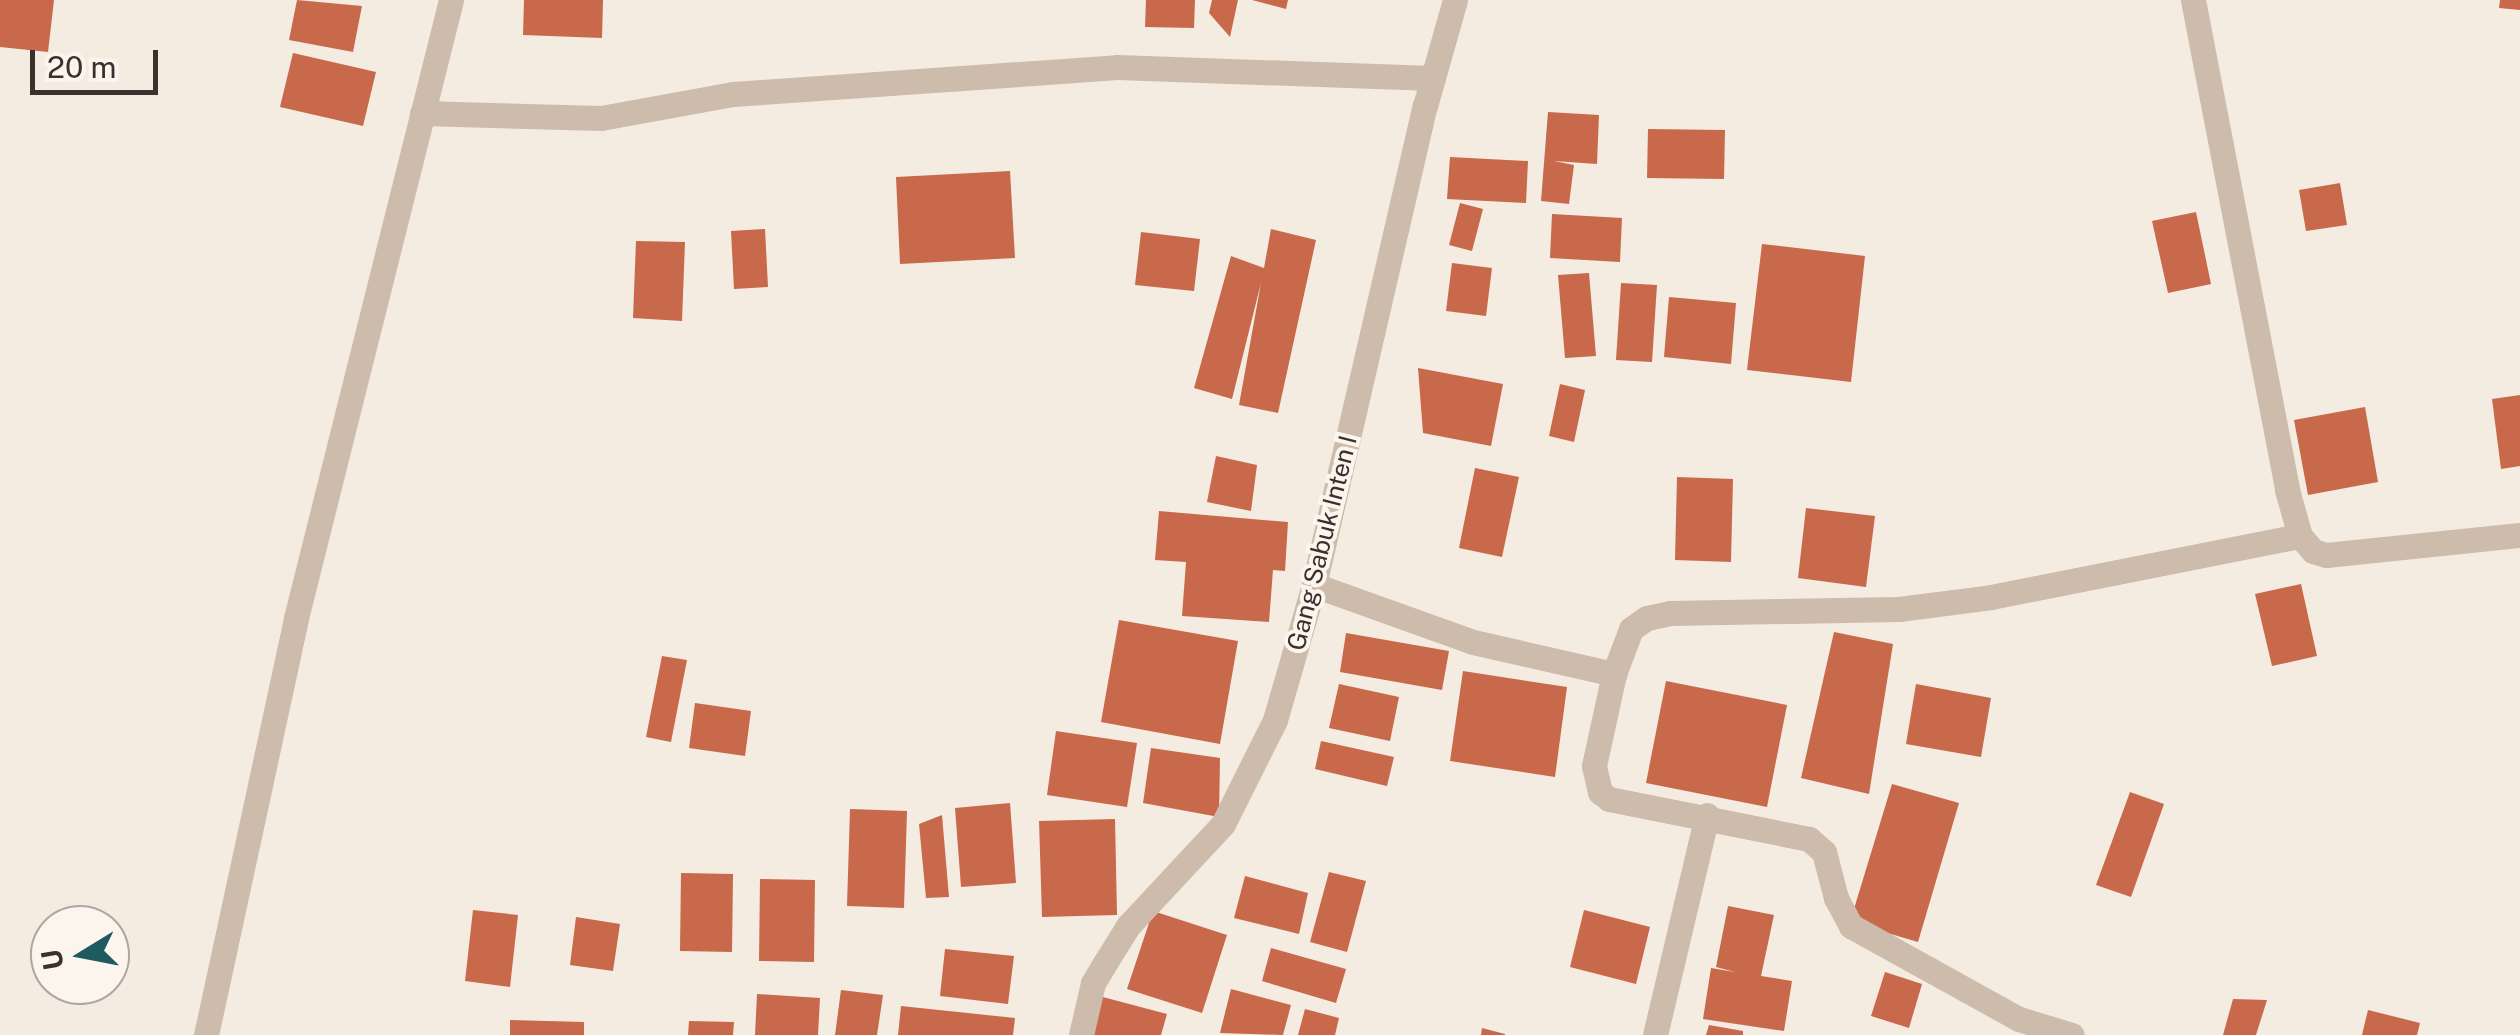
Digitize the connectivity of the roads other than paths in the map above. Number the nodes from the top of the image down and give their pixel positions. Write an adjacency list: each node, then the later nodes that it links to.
1 (451, 0): 5 (street)
2 (1455, 0): 4 (street, Gang Sabuk Inten I)
3 (2192, 0): 7 (street)
4 (1433, 78): 5 (street); 8 (street, Gang Sabuk Inten I)
5 (422, 114): 11 (street)
6 (2520, 535): 7 (street)
7 (2300, 536): 9 (street)
8 (1314, 585): 9 (street); 12 (street, Gang Sabuk Inten I)
9 (1614, 674): 10 (street)
10 (1706, 815): 13 (street); 14 (street)
11 (206, 1035)
12 (1080, 1035)
13 (1655, 1035)
14 (2072, 1035)

